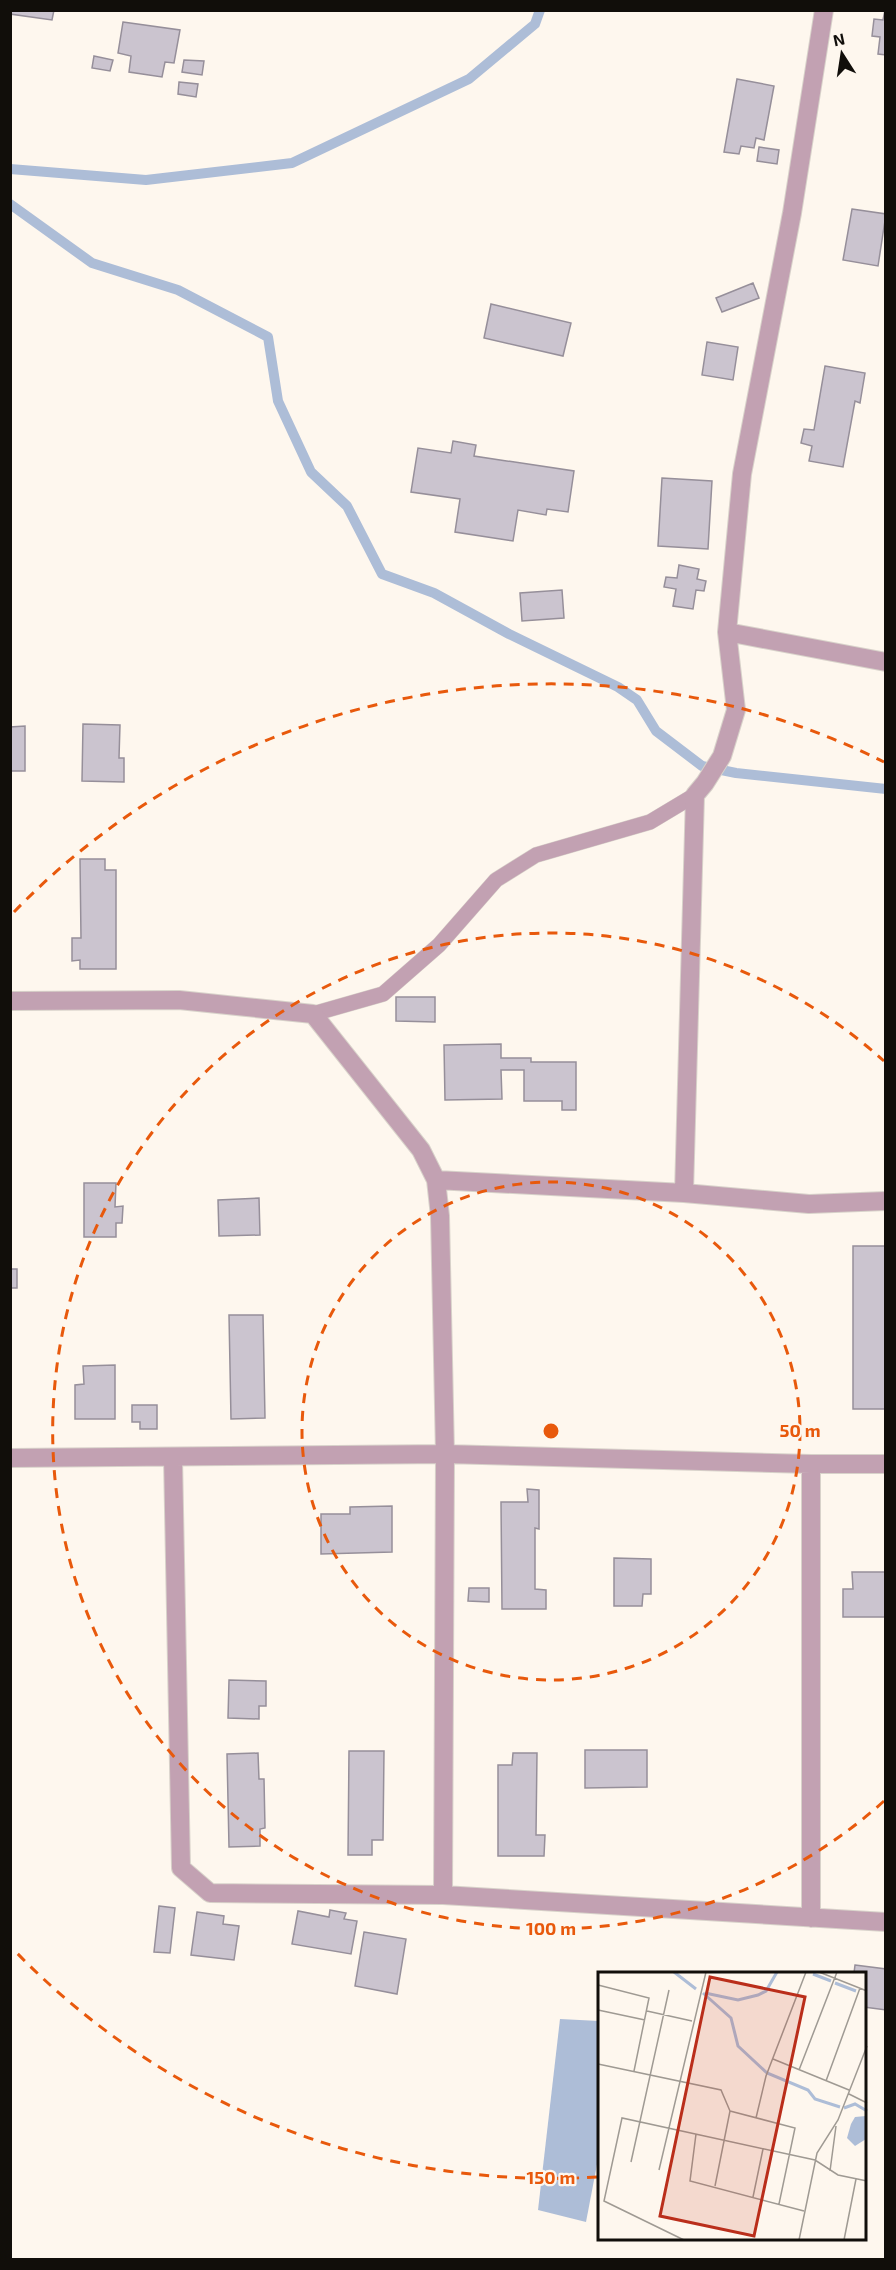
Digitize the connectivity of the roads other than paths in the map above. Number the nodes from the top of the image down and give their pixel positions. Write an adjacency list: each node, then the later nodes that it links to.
1 (824, 10): 2 (street)
2 (727, 632): 3 (street); 4 (street)
3 (885, 662)
4 (700, 789): 6 (lane); 8 (street)
5 (10, 1001): 6 (street)
6 (313, 1014): 7 (street)
7 (436, 1180): 8 (street); 10 (street)
8 (684, 1193): 9 (street)
9 (885, 1200)
10 (445, 1454): 12 (street); 13 (street); 15 (street)
11 (10, 1458): 12 (street)
12 (173, 1458): 15 (street)
13 (811, 1464): 14 (street); 16 (street)
14 (885, 1464)
15 (443, 1894): 16 (street)
16 (811, 1918): 17 (street)
17 (885, 1922)

